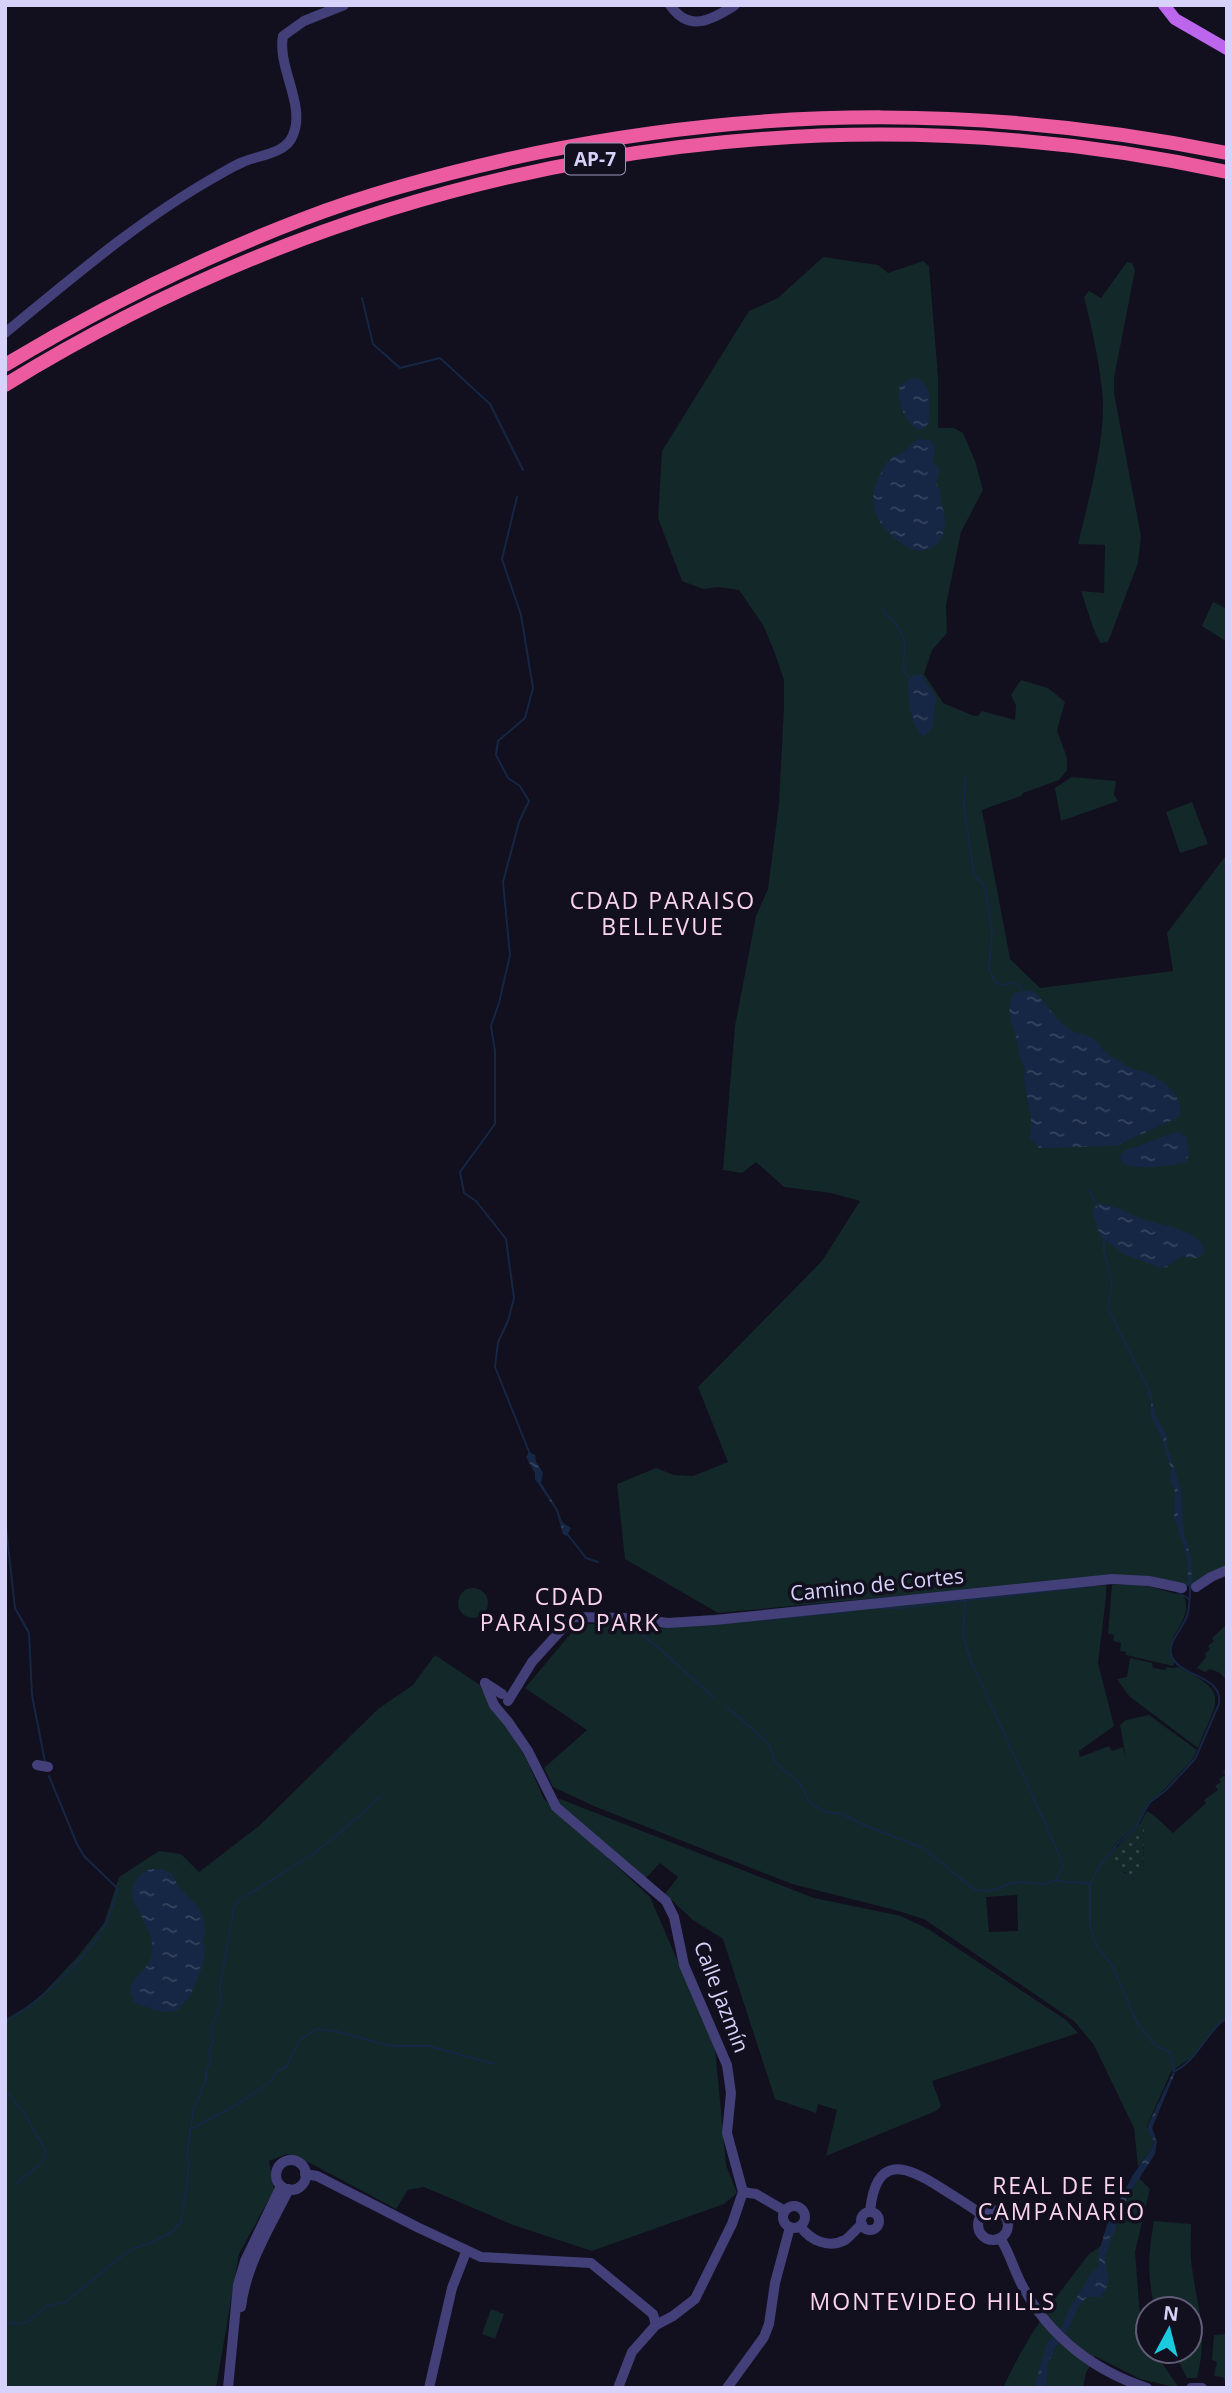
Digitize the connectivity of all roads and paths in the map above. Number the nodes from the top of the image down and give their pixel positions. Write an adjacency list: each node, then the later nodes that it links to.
1 (344, 5): 8 (street)
2 (670, 5): 3 (street)
3 (735, 5)
4 (1164, 5): 5 (main road)
5 (1227, 49)
6 (1227, 153): 9 (highway, AP-7)
7 (1227, 172): 10 (highway, AP-7)
8 (5, 333)
9 (5, 365)
10 (5, 385)
11 (1227, 1570): 12 (street)
12 (1196, 1587)
13 (1182, 1588): 14 (street, Camino de Cortes)
14 (502, 1701): 17 (street, Calle Jazmín)
15 (305, 2174): 16 (street); 16 (street); 24 (street)
16 (285, 2188): 26 (street); 27 (street)
17 (743, 2192): 18 (street); 25 (street)
18 (785, 2211): 22 (street); 22 (street)
19 (870, 2211): 20 (street); 21 (street); 21 (street)
20 (982, 2215): 23 (street); 23 (street)
21 (862, 2224): 22 (street)
22 (795, 2226): 30 (street)
23 (1000, 2238): 31 (street)
24 (466, 2252): 25 (street); 28 (street)
25 (656, 2325): 29 (street)
26 (228, 2388)
27 (234, 2388)
28 (429, 2388)
29 (618, 2388)
30 (727, 2388)
31 (1146, 2388)
32 (1191, 2388): 33 (street)
33 (1202, 2388)

